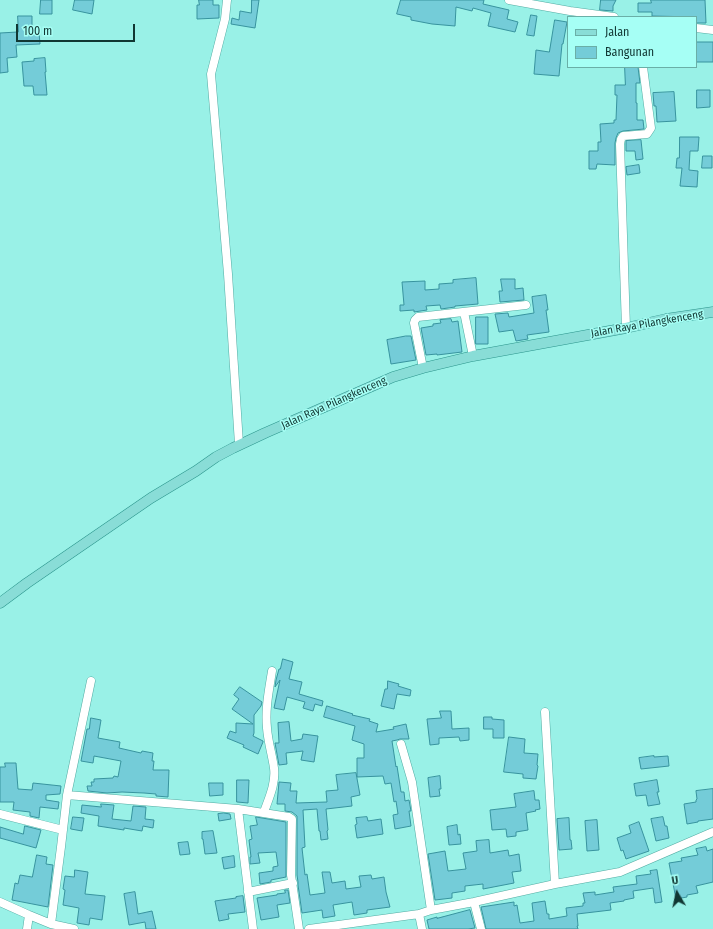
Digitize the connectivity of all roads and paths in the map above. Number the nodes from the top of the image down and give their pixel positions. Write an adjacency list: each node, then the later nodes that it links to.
1 (227, 0): 13 (street)
2 (509, 0): 3 (street)
3 (607, 16)
4 (697, 28): 5 (street)
5 (713, 30)
6 (643, 68): 10 (street)
7 (526, 305): 8 (street)
8 (464, 312): 11 (street); 12 (street)
9 (713, 312): 10 (main road, Jalan Raya Pilangkenceng)
10 (626, 328): 11 (main road, Jalan Raya Pilangkenceng)
11 (473, 356): 12 (main road, Jalan Raya Pilangkenceng)
12 (423, 368): 13 (main road, Jalan Raya Pilangkenceng)
13 (239, 444): 14 (main road, Jalan Raya Pilangkenceng)
14 (0, 603)
15 (272, 671): 21 (street)
16 (91, 681): 19 (street)
17 (545, 712): 26 (street)
18 (401, 744): 30 (street)
19 (67, 795): 20 (street); 23 (street)
20 (238, 809): 21 (street); 27 (street)
21 (264, 812): 25 (street)
22 (0, 814): 23 (street)
23 (63, 830): 33 (street)
24 (713, 832): 26 (street)
25 (293, 882): 27 (street); 37 (street)
26 (556, 884): 29 (street)
27 (248, 892): 36 (street)
28 (0, 902): 32 (street)
29 (474, 902): 30 (street); 40 (street)
30 (431, 910): 31 (street)
31 (419, 914): 38 (street); 39 (street)
32 (29, 915): 33 (street); 34 (street)
33 (51, 924): 35 (street)
34 (27, 929)
35 (74, 929)
36 (252, 929)
37 (299, 929)
38 (309, 929)
39 (422, 929)
40 (481, 929)

